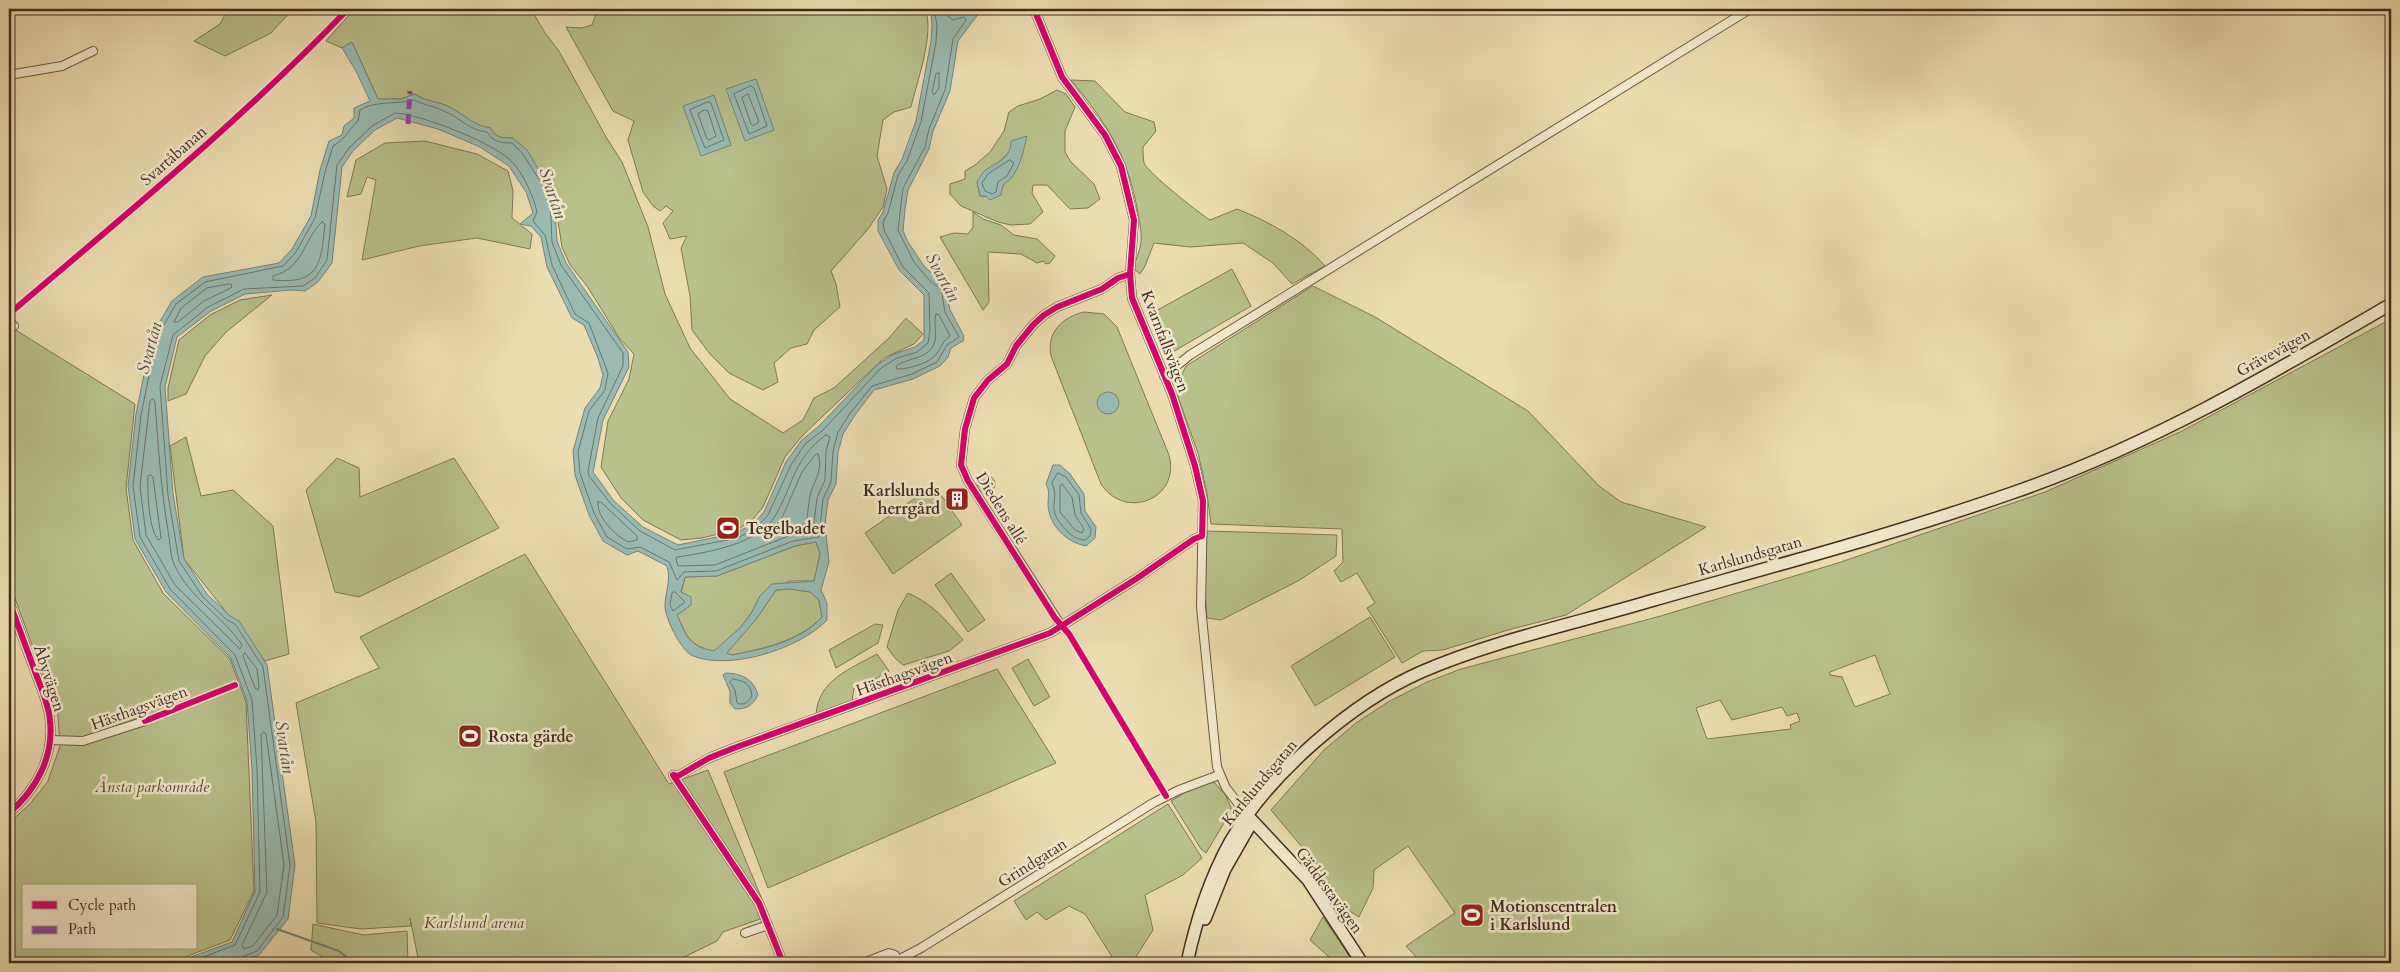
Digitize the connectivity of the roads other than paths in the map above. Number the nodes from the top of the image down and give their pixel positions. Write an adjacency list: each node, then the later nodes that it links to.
1 (1034, 9): 5 (street, Kvarnfallsvägen)
2 (1750, 9): 7 (street)
3 (93, 51): 4 (street)
4 (9, 75)
5 (1130, 274): 7 (street, Kvarnfallsvägen); 11 (street, Diedens allé)
6 (2391, 304): 8 (main road, Grävevägen)
7 (1164, 376): 9 (street, Kvarnfallsvägen)
8 (2169, 425): 16 (main road, Karlslundsgatan)
9 (1202, 536): 11 (street, Hästhagsvägen); 14 (street, Kvarnfallsvägen)
10 (9, 601): 13 (street, Åbyvägen)
11 (1062, 627): 17 (street, Hästhagsvägen)
12 (145, 721): 13 (street, Hästhagsvägen)
13 (50, 740): 15 (street, Åbyvägen)
14 (1219, 775): 16 (street, Kvarnfallsvägen); 19 (street, Grindgatan)
15 (9, 813)
16 (1250, 818): 22 (main road, Karlslundsgatan); 23 (main road, Gäddestavägen)
17 (768, 925): 18 (street); 20 (street)
18 (745, 933)
19 (899, 962): 21 (street, Grindgatan)
20 (783, 963)
21 (863, 963)
22 (1188, 963)
23 (1362, 963)

